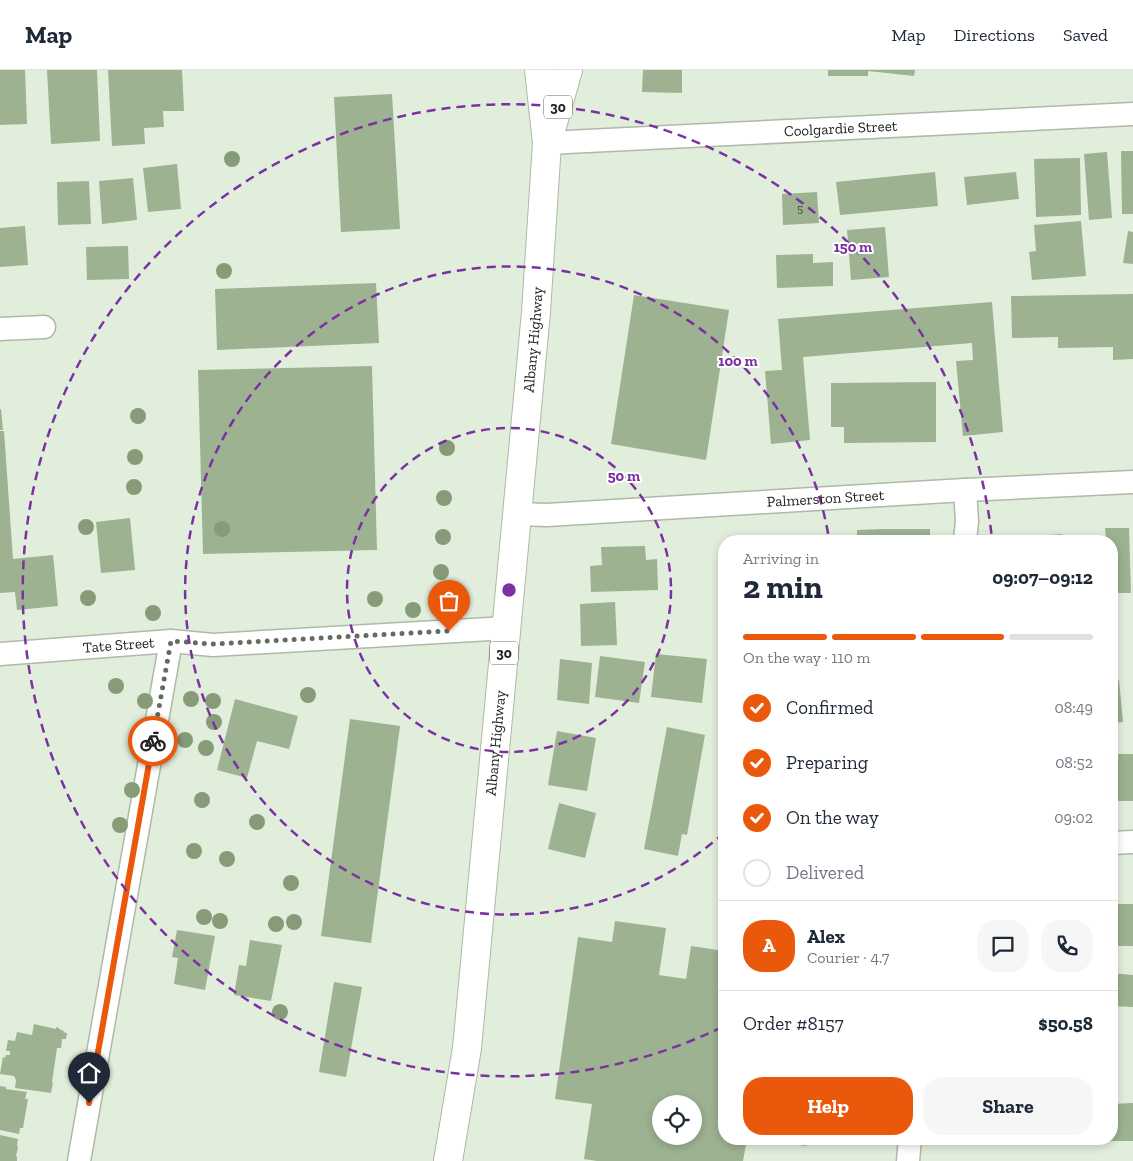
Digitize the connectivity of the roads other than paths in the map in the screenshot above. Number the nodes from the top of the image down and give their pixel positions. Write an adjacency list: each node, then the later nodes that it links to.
1 (539, 70): 4 (highway, Albany Highway / 30)
2 (568, 70): 4 (highway, Albany Highway / 30)
3 (1133, 114): 4 (street, Coolgardie Street)
4 (547, 144): 9 (highway, Albany Highway / 30)
5 (44, 326): 6 (street)
6 (0, 329)
7 (1133, 482): 8 (street, Palmerston Street)
8 (965, 490): 9 (street, Palmerston Street); 10 (street)
9 (518, 514): 11 (highway, Albany Highway / 30)
10 (966, 535)
11 (507, 628): 12 (street, Tate Street); 18 (highway, Albany Highway / 30)
12 (171, 641): 13 (street, Tate Street); 17 (street)
13 (0, 654)
14 (1133, 842): 15 (street)
15 (1118, 843)
16 (909, 1145): 19 (street)
17 (79, 1161)
18 (448, 1161)
19 (908, 1161)

